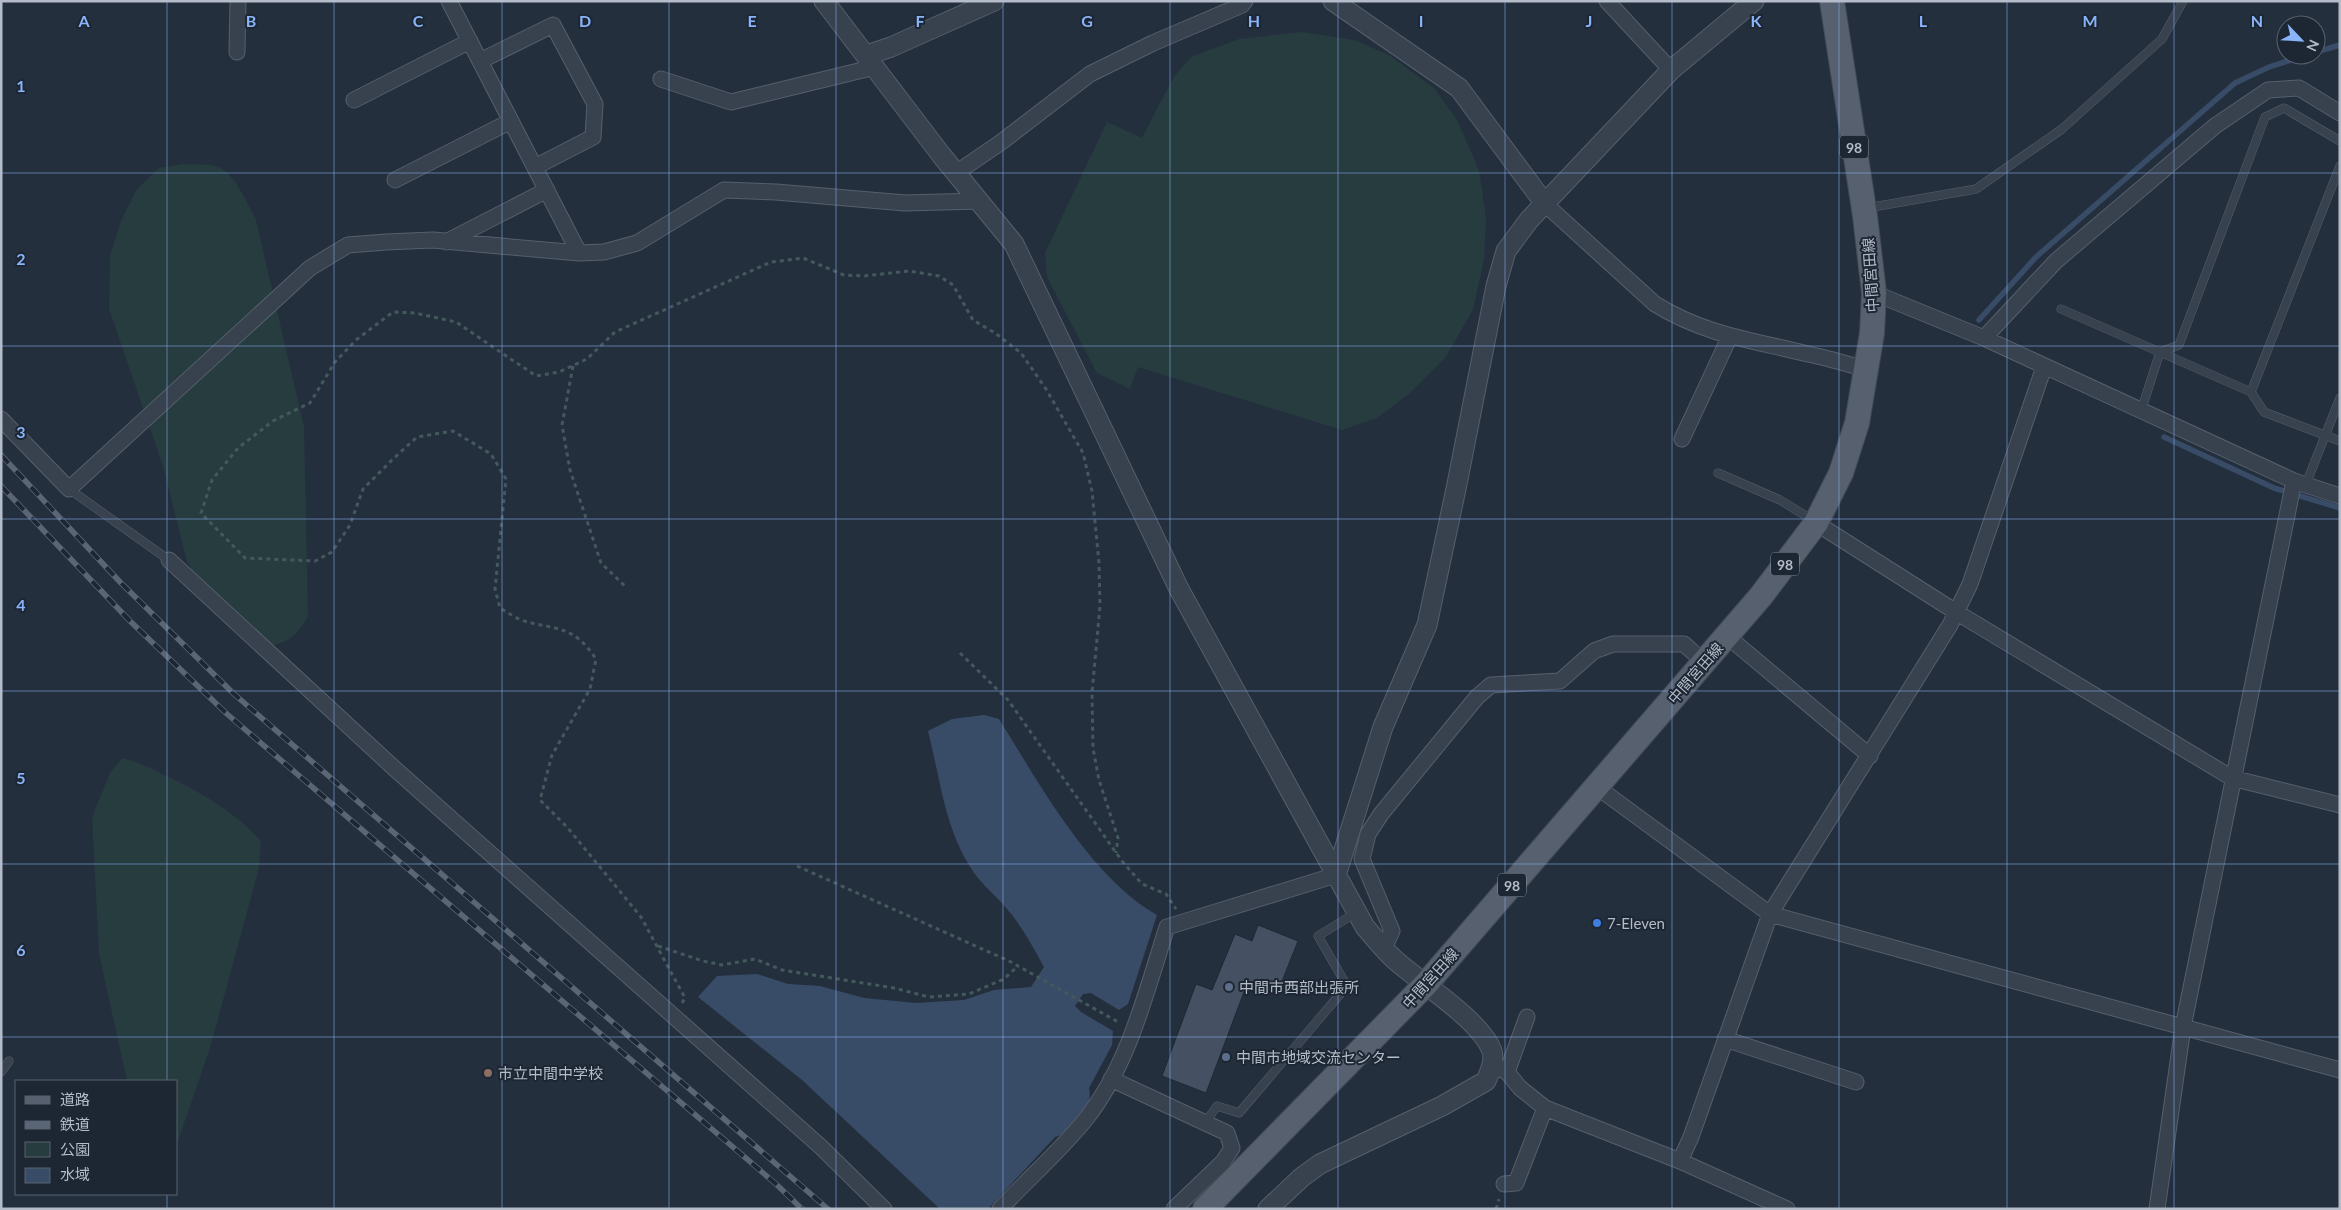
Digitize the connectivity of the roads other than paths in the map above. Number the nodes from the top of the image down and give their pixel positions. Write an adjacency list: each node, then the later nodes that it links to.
1 (238, 1): 12 (street)
2 (449, 1): 11 (street)
3 (824, 1): 14 (street)
4 (994, 1): 14 (street)
5 (1245, 1): 23 (street)
6 (1333, 1): 27 (street)
7 (1607, 1): 15 (street)
8 (1754, 1): 15 (street)
9 (1832, 1): 28 (main road, 中間宮田線 / 98)
10 (2183, 1): 28 (lane)
11 (470, 42): 13 (street); 17 (street)
12 (237, 52)
13 (480, 61): 19 (street); 22 (street)
14 (871, 61): 16 (street); 23 (street)
15 (1671, 70): 27 (street)
16 (661, 79)
17 (354, 100)
18 (2340, 113): 34 (street)
19 (511, 121): 22 (street); 24 (street)
20 (2340, 141): 35 (lane)
21 (2340, 166): 38 (lane)
22 (535, 167): 25 (street)
23 (956, 172): 26 (street)
24 (395, 180)
25 (547, 190): 29 (street); 30 (street)
26 (980, 201): 30 (street); 58 (street)
27 (1545, 204): 33 (street); 58 (street)
28 (1864, 208): 31 (main road, 中間宮田線 / 98)
29 (446, 242): 30 (street); 47 (street)
30 (579, 253)
31 (1874, 293): 34 (street); 37 (main road, 中間宮田線 / 98)
32 (2061, 309): 35 (lane)
33 (1730, 336): 37 (street); 43 (street)
34 (1984, 338): 36 (street)
35 (2160, 352): 38 (lane); 40 (lane)
36 (2044, 367): 40 (street); 51 (street)
37 (1868, 370): 49 (main road, 中間宮田線 / 98)
38 (2251, 392): 42 (lane)
39 (2340, 398): 42 (lane)
40 (2141, 411): 46 (street)
41 (1, 419): 47 (street)
42 (2325, 436): 44 (lane); 46 (lane)
43 (1682, 439)
44 (2340, 441)
45 (1718, 474): 49 (lane)
46 (2300, 483): 48 (street); 55 (street)
47 (69, 489): 50 (lane)
48 (2340, 496)
49 (1816, 522): 51 (street); 52 (main road, 中間宮田線 / 98)
50 (169, 560): 76 (street)
51 (1956, 612): 54 (street); 55 (street)
52 (1726, 636): 53 (main road, 中間宮田線 / 98); 54 (street)
53 (1704, 662): 56 (main road, 中間宮田線 / 98); 61 (street)
54 (1870, 756): 60 (street)
55 (2232, 778): 57 (street); 64 (street)
56 (1597, 787): 60 (street); 62 (main road, 中間宮田線 / 98)
57 (2340, 805)
58 (1336, 875): 59 (street); 70 (street)
59 (1357, 912): 61 (street); 73 (lane)
60 (1770, 914): 64 (street); 65 (street)
61 (1384, 948): 62 (street)
62 (1426, 984): 67 (street); 79 (main road, 中間宮田線 / 98)
63 (1527, 1017): 67 (street)
64 (2183, 1027): 68 (street); 82 (street)
65 (1725, 1040): 71 (street); 74 (street)
66 (9, 1061): 69 (lane)
67 (1500, 1068): 72 (street); 80 (street)
68 (2340, 1070)
69 (1, 1072)
70 (1111, 1079): 73 (street); 77 (street)
71 (1856, 1082)
72 (1545, 1108): 74 (street); 75 (street)
73 (1205, 1123): 78 (street)
74 (1680, 1161): 81 (street)
75 (1504, 1184)
76 (884, 1209)
77 (1000, 1209)
78 (1174, 1209)
79 (1205, 1209)
80 (1268, 1209)
81 (1787, 1209)
82 (2157, 1209)

